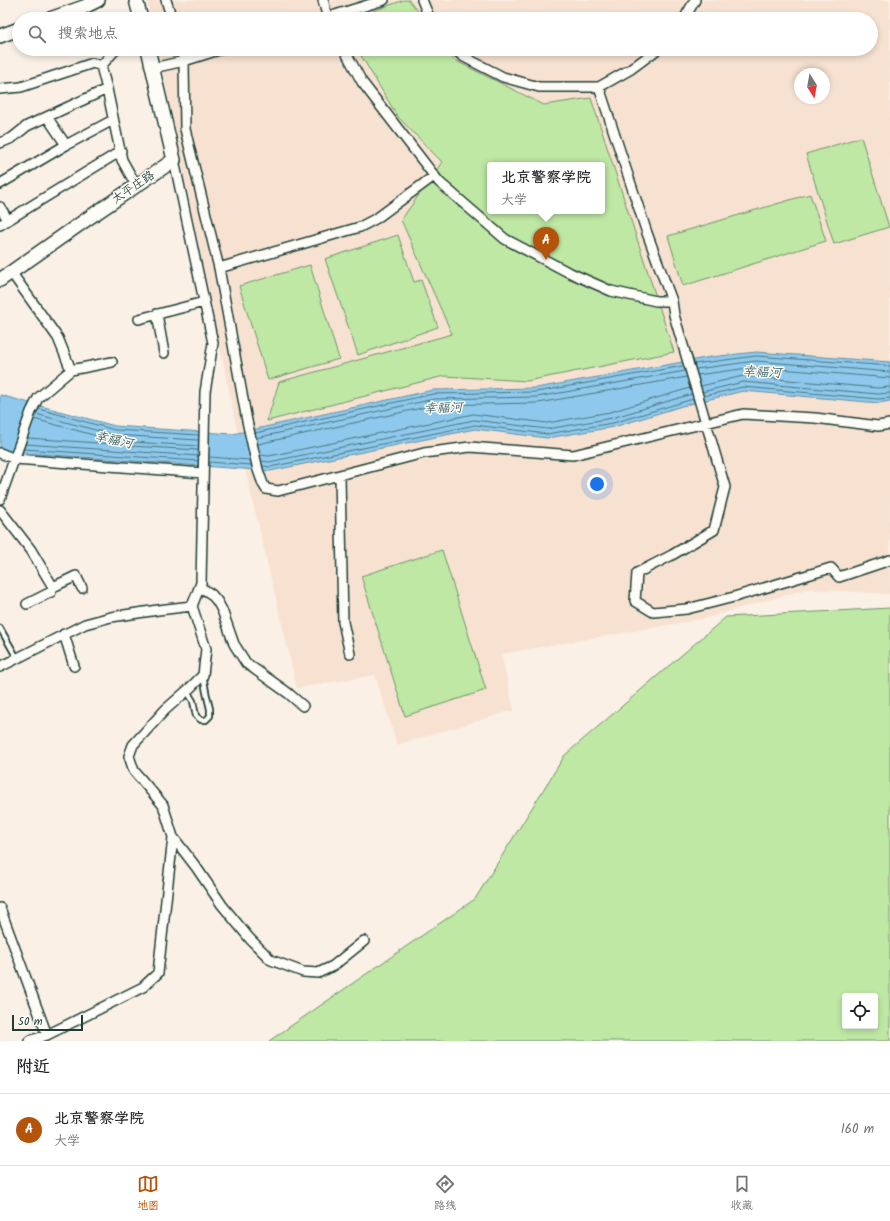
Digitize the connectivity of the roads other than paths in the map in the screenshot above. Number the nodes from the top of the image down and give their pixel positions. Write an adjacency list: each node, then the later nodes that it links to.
1 (98, 0): 8 (street)
2 (136, 0): 9 (street)
3 (166, 0): 10 (street)
4 (323, 0): 11 (street)
5 (384, 0): 12 (street)
6 (422, 0): 13 (street)
7 (695, 0): 14 (street)
8 (70, 12)
9 (139, 12)
10 (170, 12)
11 (325, 12)
12 (345, 12)
13 (427, 12)
14 (688, 12)
15 (12, 32): 16 (street)
16 (0, 36)
17 (110, 56): 25 (street)
18 (150, 56): 26 (street)
19 (183, 56): 24 (street)
20 (198, 56): 24 (street)
21 (348, 56): 36 (street)
22 (463, 56): 27 (street)
23 (649, 56): 27 (street)
24 (184, 60): 26 (street); 41 (street)
25 (101, 66): 28 (street); 29 (street)
26 (153, 68): 35 (street)
27 (599, 87): 44 (street)
28 (0, 89)
29 (107, 89): 30 (street); 31 (street)
30 (47, 117): 32 (street); 33 (street)
31 (113, 120): 33 (street); 34 (street)
32 (0, 143)
33 (66, 145): 37 (street)
34 (121, 151): 38 (street); 40 (street)
35 (174, 160): 38 (street, 太平庄路); 45 (street)
36 (434, 176): 41 (street); 44 (street)
37 (0, 184)
38 (136, 185): 42 (street, 太平庄路)
39 (0, 206): 40 (street)
40 (4, 222)
41 (219, 268): 56 (street)
42 (12, 272): 43 (street, 太平庄路); 50 (street)
43 (0, 280)
44 (672, 301): 51 (street)
45 (204, 302): 46 (street); 55 (street)
46 (157, 314): 47 (street); 48 (street)
47 (139, 319)
48 (164, 352)
49 (112, 362): 50 (street)
50 (71, 370): 54 (street)
51 (706, 423): 52 (street); 56 (street); 59 (street)
52 (890, 424)
53 (0, 453): 54 (street)
54 (15, 459): 55 (street); 57 (street)
55 (203, 471): 61 (street)
56 (340, 475): 67 (street)
57 (0, 499)
58 (0, 510): 60 (street)
59 (890, 560)
60 (53, 587): 62 (street); 63 (street)
61 (200, 587): 64 (street); 73 (street)
62 (82, 588)
63 (27, 604)
64 (192, 606): 66 (street); 71 (street)
65 (0, 628): 68 (lane)
66 (64, 634): 68 (street); 69 (street)
67 (350, 654)
68 (17, 658): 70 (street)
69 (74, 666)
70 (0, 667)
71 (203, 674): 72 (street); 72 (lane)
72 (187, 691): 74 (street)
73 (303, 706)
74 (173, 837): 76 (street); 77 (street)
75 (0, 908): 77 (street)
76 (364, 941)
77 (47, 1035): 78 (street)
78 (29, 1041)

